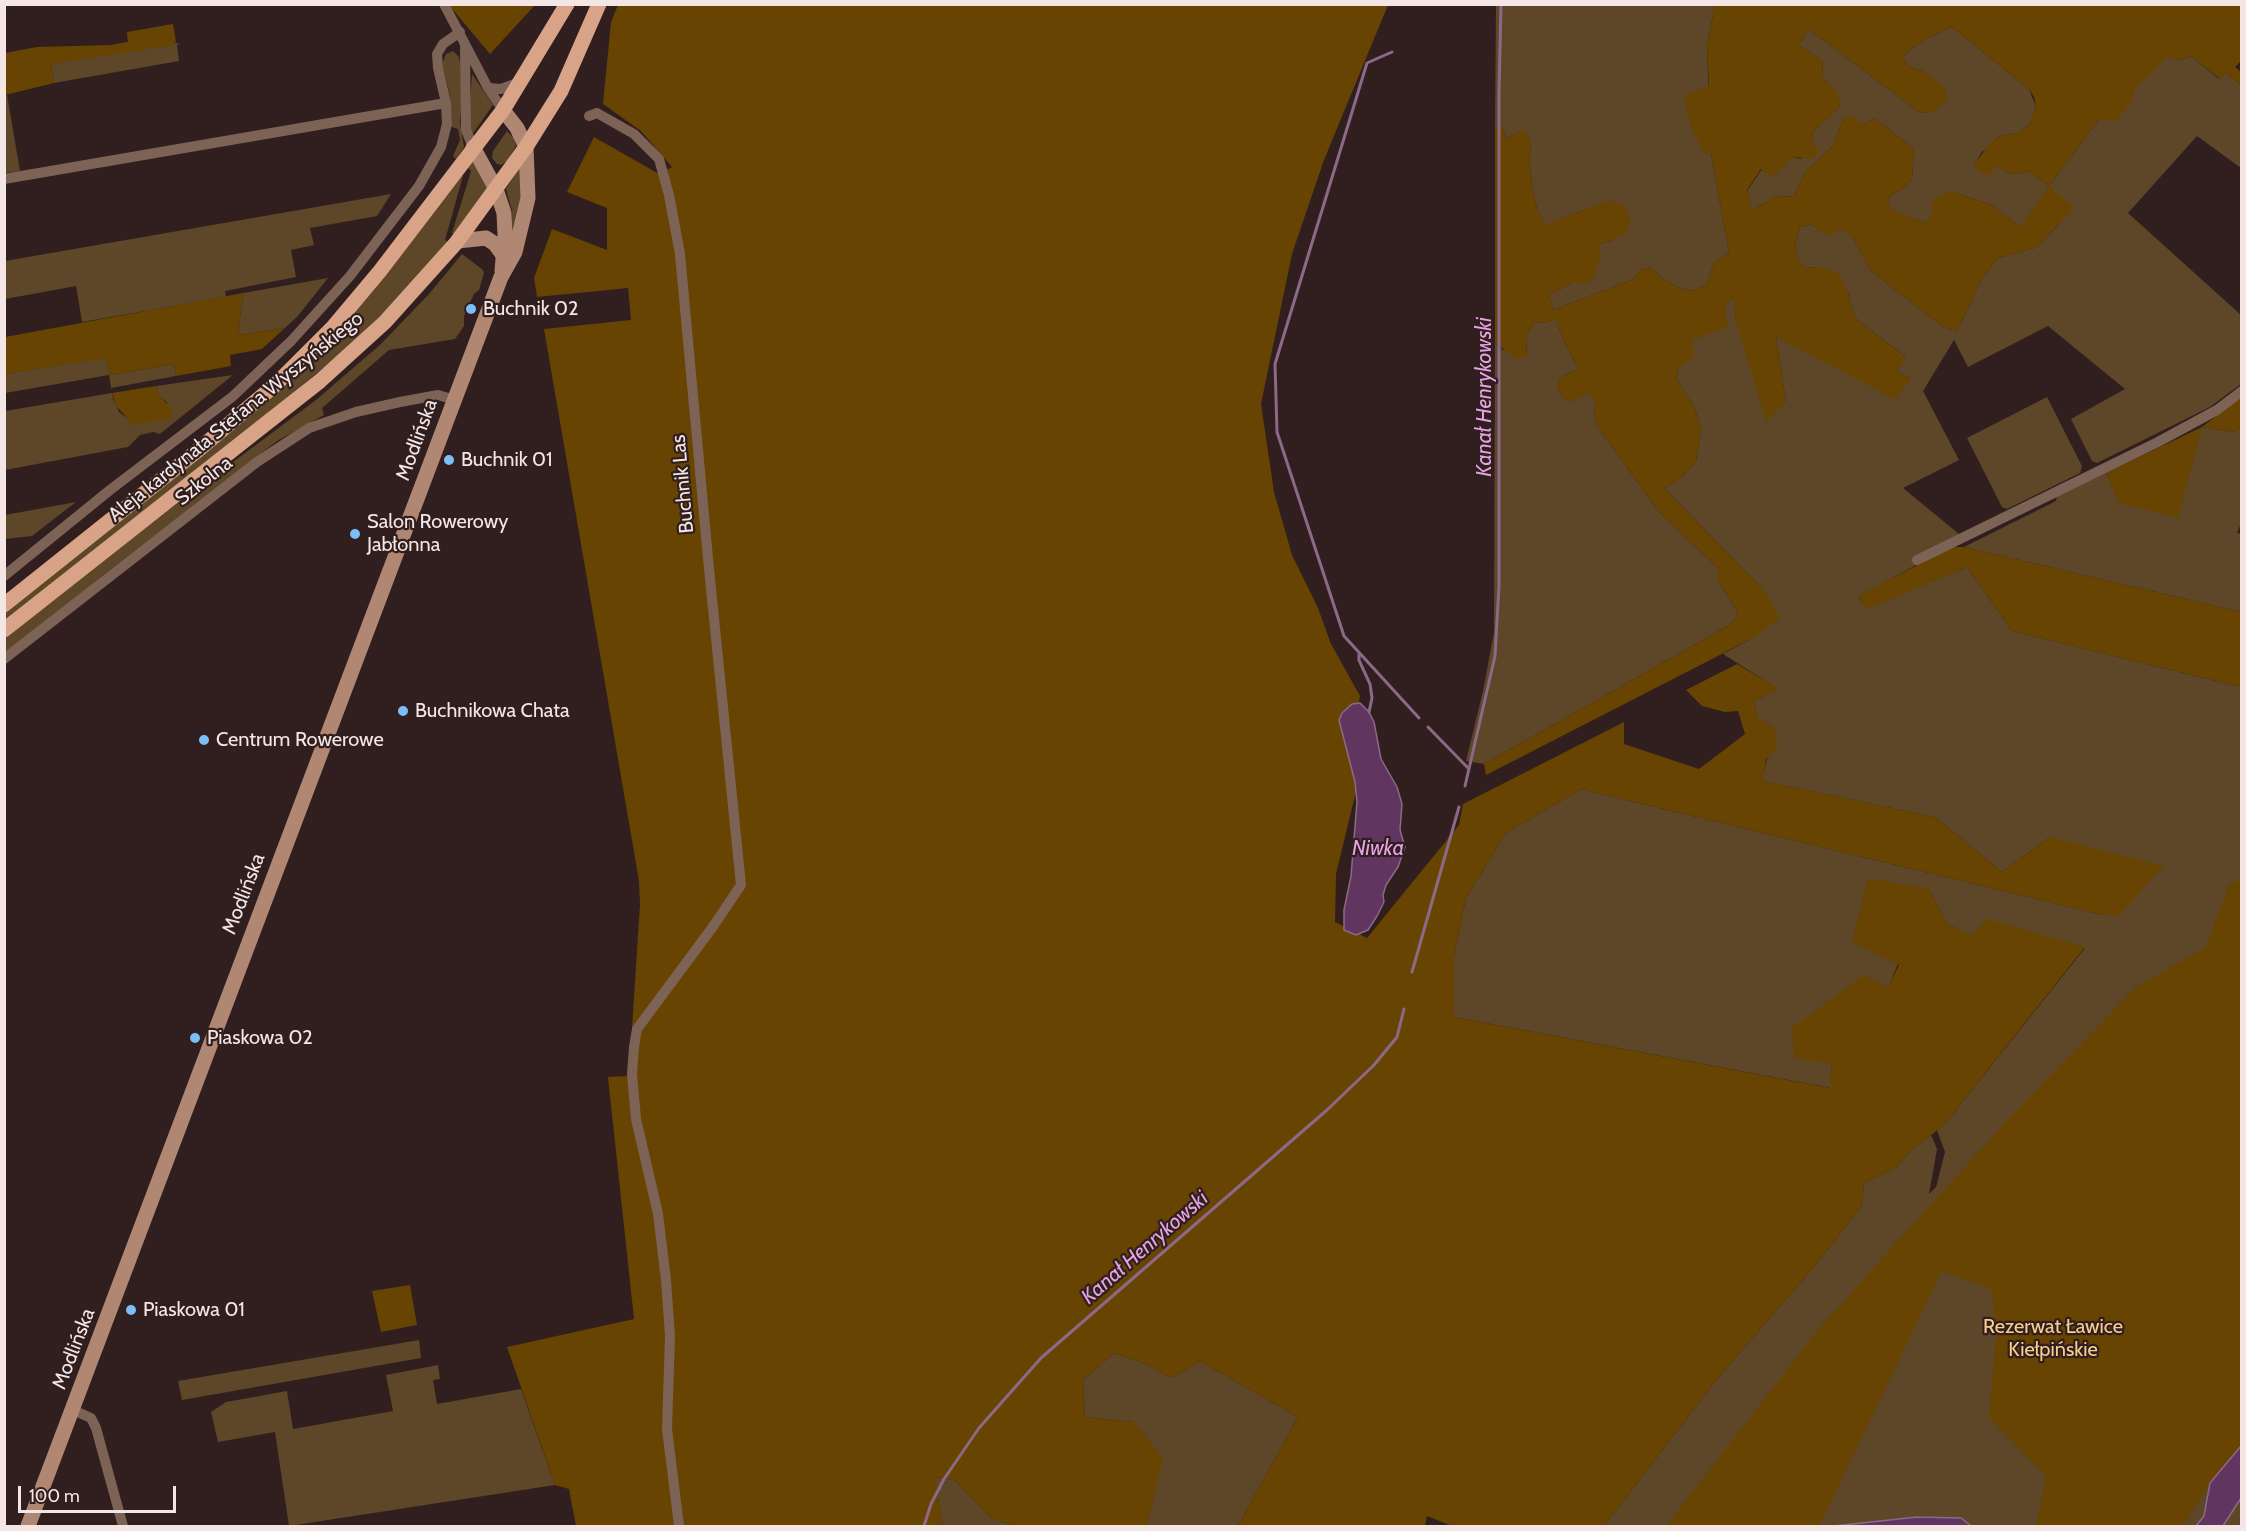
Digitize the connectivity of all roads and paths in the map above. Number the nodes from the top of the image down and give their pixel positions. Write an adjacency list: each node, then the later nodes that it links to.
1 (444, 4): 4 (street)
2 (567, 4): 5 (main road)
3 (599, 4): 11 (main road)
4 (463, 37): 6 (street); 7 (street); 10 (street)
5 (523, 80): 6 (street); 8 (main road)
6 (488, 88): 8 (street)
7 (446, 103): 12 (street); 20 (street)
8 (503, 110): 10 (main road, Aleja kardynała Stefana Wyszyńskiego); 11 (main road)
9 (593, 115): 27 (street, Buchnik Las)
10 (473, 147): 13 (main road, Modlińska); 21 (main road, Aleja kardynała Stefana Wyszyńskiego)
11 (526, 147): 13 (main road, Aleja kardynała Stefana Wyszyńskiego); 16 (main road, Modlińska)
12 (4, 179)
13 (496, 189): 14 (main road, Aleja kardynała Stefana Wyszyńskiego); 15 (main road, Modlińska)
14 (457, 242): 15 (main road); 22 (main road, Aleja kardynała Stefana Wyszyńskiego)
15 (503, 255): 16 (main road, Modlińska)
16 (501, 277): 18 (main road, Modlińska)
17 (2241, 391): 19 (street)
18 (455, 400): 23 (street, Szkolna); 24 (main road, Modlińska)
19 (1917, 560)
20 (4, 576)
21 (4, 605)
22 (4, 630)
23 (4, 658)
24 (73, 1410): 25 (main road, Modlińska); 26 (street)
25 (28, 1527)
26 (123, 1527)
27 (679, 1527)

